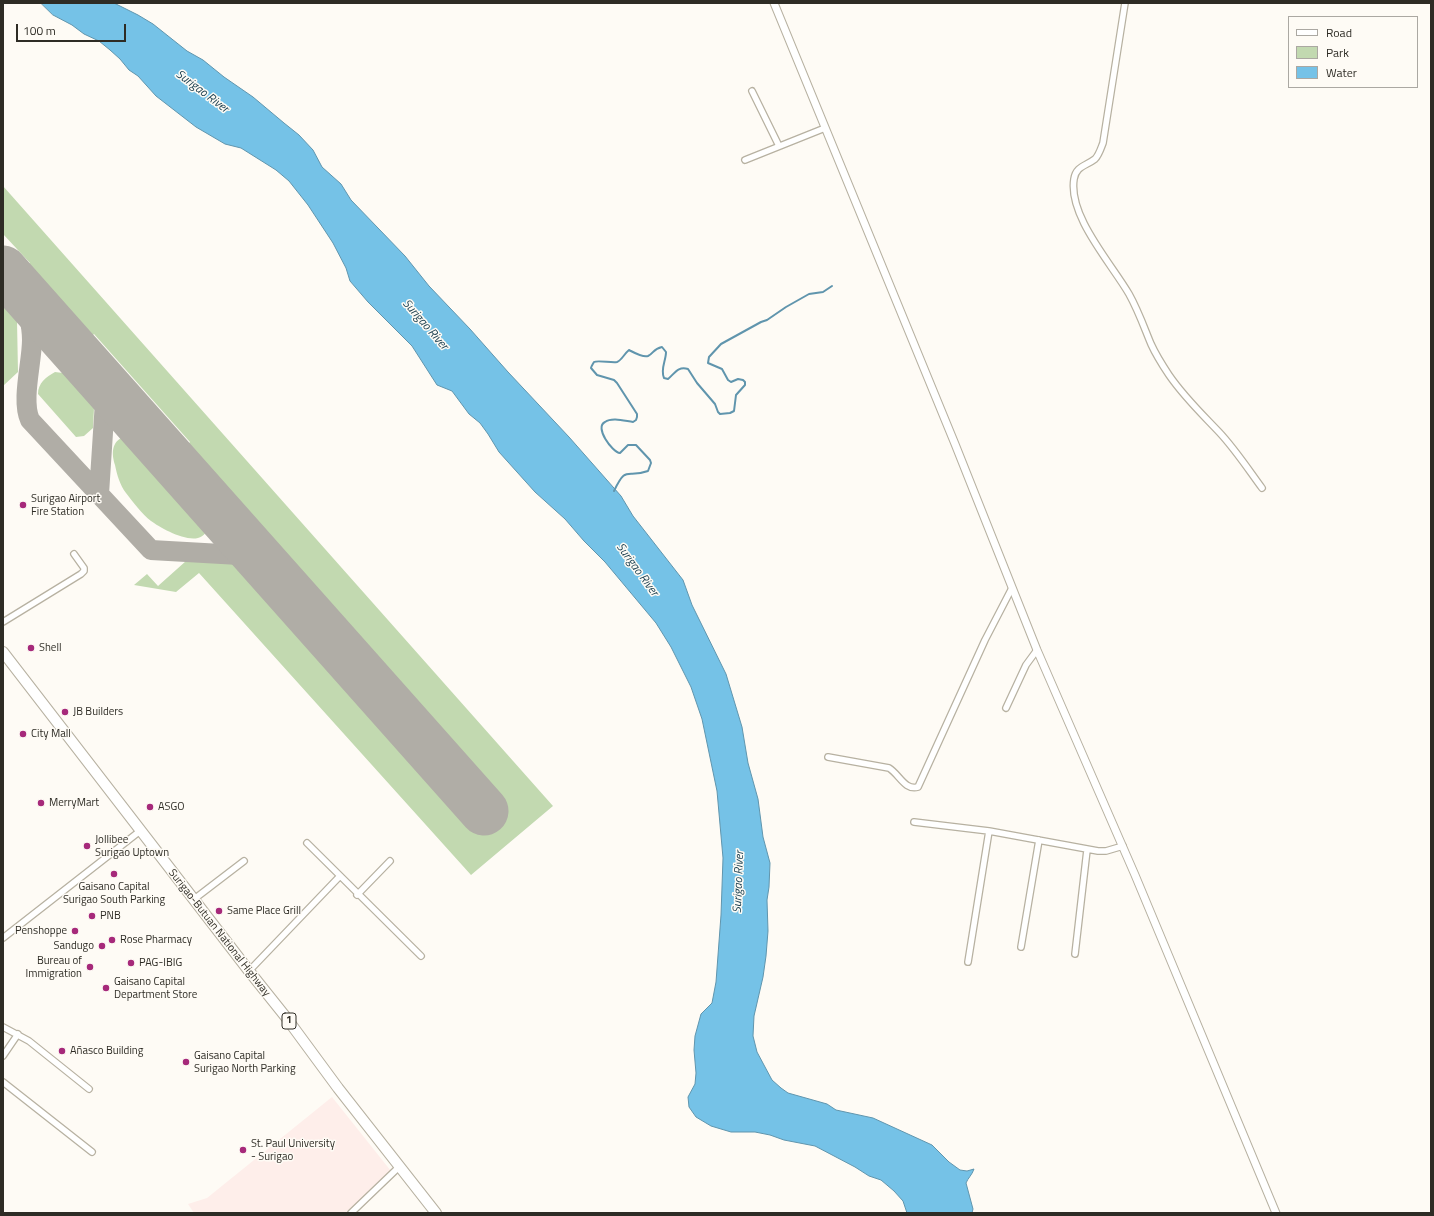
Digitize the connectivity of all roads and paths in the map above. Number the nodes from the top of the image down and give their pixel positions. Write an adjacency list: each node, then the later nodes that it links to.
1 (774, 3): 4 (street)
2 (1125, 3): 7 (street)
3 (752, 91): 5 (street)
4 (825, 128): 5 (street); 9 (street)
5 (779, 146): 6 (street)
6 (745, 160)
7 (1262, 488)
8 (74, 554): 10 (street)
9 (1012, 588): 11 (street); 14 (street)
10 (3, 622)
11 (1037, 650): 13 (street); 20 (street)
12 (3, 652): 16 (highway, Surigao-Butuan National Highway / 1)
13 (1006, 708)
14 (828, 757)
15 (914, 822): 17 (street)
16 (140, 831): 26 (highway, Surigao-Butuan National Highway / 1); 27 (street)
17 (989, 831): 18 (street); 31 (street)
18 (1040, 840): 21 (street); 28 (street)
19 (307, 843): 24 (street)
20 (1123, 846): 21 (street); 42 (street)
21 (1087, 850): 29 (street)
22 (244, 861): 26 (street)
23 (390, 861): 25 (street)
24 (340, 876): 25 (street); 32 (street)
25 (357, 895): 30 (street)
26 (193, 900): 32 (highway, Surigao-Butuan National Highway / 1)
27 (3, 938)
28 (1021, 947)
29 (1075, 954)
30 (421, 956)
31 (968, 962)
32 (249, 971): 39 (highway, Surigao-Butuan National Highway / 1)
33 (3, 1028): 34 (street)
34 (18, 1034): 35 (street); 37 (street)
35 (3, 1056)
36 (3, 1082): 38 (street)
37 (89, 1089)
38 (92, 1152)
39 (400, 1166): 40 (street); 41 (highway, Surigao-Butuan National Highway / 1)
40 (351, 1213)
41 (436, 1213)
42 (1276, 1213)

